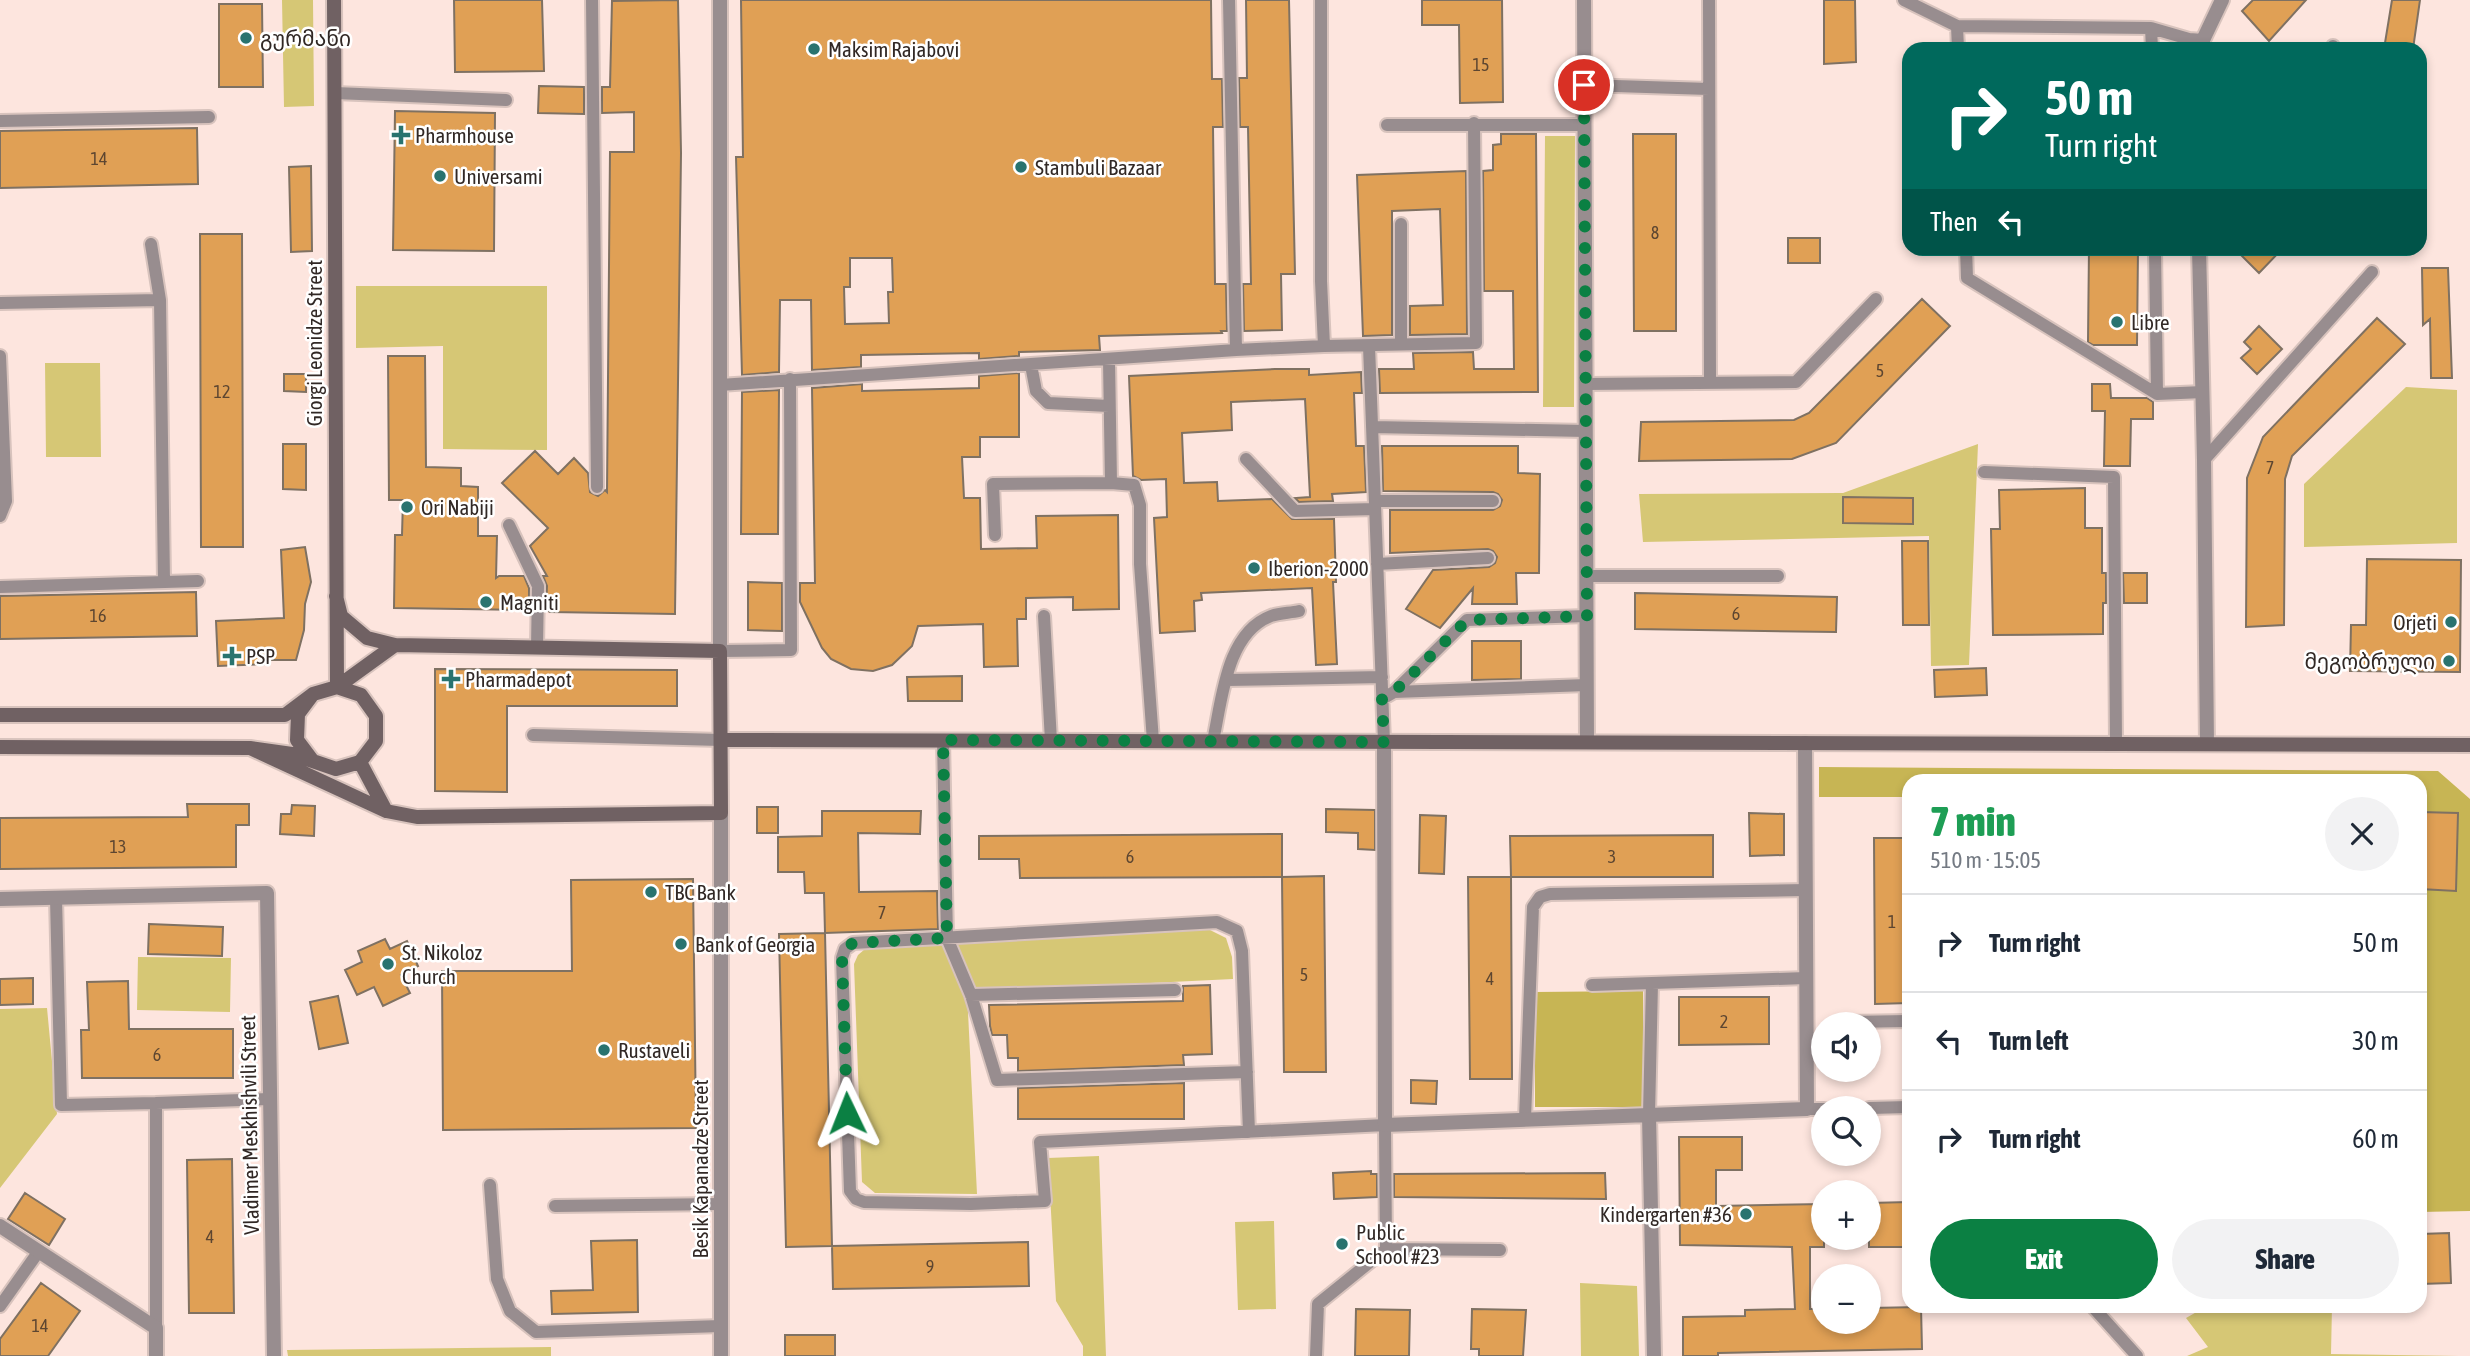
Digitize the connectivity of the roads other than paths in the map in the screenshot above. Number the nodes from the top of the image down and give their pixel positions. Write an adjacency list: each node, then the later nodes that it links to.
1 (334, 0): 18 (street, Giorgi Leonidze Street)
2 (592, 0): 54 (lane)
3 (720, 0): 44 (street)
4 (1229, 0): 37 (lane)
5 (1321, 0): 35 (lane)
6 (1584, 0): 16 (street)
7 (1709, 0): 17 (lane)
8 (1904, 0): 10 (lane)
9 (2222, 0): 15 (street)
10 (1958, 26): 11 (lane); 12 (lane)
11 (2151, 28): 13 (lane); 14 (lane)
12 (1958, 42)
13 (2152, 42)
14 (2197, 42)
15 (2204, 42)
16 (1584, 85): 17 (lane); 24 (street)
17 (1709, 89): 42 (lane)
18 (335, 93): 19 (lane); 67 (street, Giorgi Leonidze Street)
19 (506, 100)
20 (209, 117): 21 (lane)
21 (0, 121)
22 (1474, 123): 23 (lane); 24 (lane); 34 (lane)
23 (1387, 125)
24 (1584, 125): 43 (street)
25 (1401, 224): 34 (lane)
26 (152, 244): 32 (lane)
27 (1966, 256): 46 (lane)
28 (2155, 256): 46 (lane)
29 (2199, 256): 45 (street)
30 (2372, 272): 51 (lane)
31 (1876, 299): 42 (lane)
32 (160, 300): 33 (lane); 64 (lane)
33 (0, 303)
34 (1401, 345): 36 (lane)
35 (1324, 346): 36 (lane); 37 (lane)
36 (1369, 346): 48 (lane)
37 (1236, 350): 39 (lane)
38 (0, 356): 57 (lane)
39 (1109, 360): 40 (lane); 47 (lane)
40 (1031, 365): 41 (lane); 47 (lane)
41 (790, 379): 44 (lane); 73 (lane)
42 (1710, 382): 43 (lane)
43 (1586, 383): 49 (street)
44 (720, 385): 73 (street)
45 (2203, 391): 46 (lane); 51 (street)
46 (2157, 394)
47 (1110, 406): 53 (lane)
48 (1372, 427): 49 (lane); 56 (lane)
49 (1586, 431): 62 (street)
50 (1246, 459): 56 (lane)
51 (2204, 460): 91 (street)
52 (1984, 472): 90 (lane)
53 (1111, 483): 59 (lane); 85 (lane)
54 (597, 487)
55 (1493, 501): 56 (lane)
56 (1375, 505): 61 (lane)
57 (0, 516)
58 (509, 525): 72 (lane)
59 (995, 536)
60 (1488, 558): 61 (lane)
61 (1377, 564): 74 (lane)
62 (1587, 576): 63 (lane); 70 (street)
63 (1777, 576)
64 (164, 581): 65 (lane); 66 (lane)
65 (198, 581)
66 (0, 587)
67 (336, 596): 71 (street); 77 (street, Giorgi Leonidze Street)
68 (1299, 611): 75 (lane)
69 (1045, 615): 84 (lane)
70 (1587, 616): 76 (street); 79 (lane)
71 (395, 645): 72 (street); 77 (street)
72 (537, 648): 73 (street)
73 (720, 651): 82 (street)
74 (1382, 677): 75 (lane); 79 (lane)
75 (1227, 680): 86 (lane)
76 (1587, 685): 79 (lane); 88 (street)
77 (337, 687): 78 (street); 96 (street)
78 (313, 694): 80 (street); 95 (street)
79 (1388, 695): 87 (lane)
80 (0, 715)
81 (533, 736): 82 (lane)
82 (721, 740): 83 (street); 98 (street)
83 (943, 740): 84 (street); 102 (lane)
84 (1051, 741): 85 (street)
85 (1153, 741): 86 (street)
86 (1213, 741): 87 (street)
87 (1384, 742): 88 (street); 119 (street)
88 (1587, 743): 89 (street)
89 (1805, 743): 90 (street); 99 (street)
90 (2116, 744): 91 (street)
91 (2207, 744): 92 (street)
92 (2470, 745)
93 (0, 747): 94 (street)
94 (250, 748): 95 (street); 97 (street)
95 (312, 761): 96 (street)
96 (360, 762): 97 (street)
97 (386, 811): 98 (street)
98 (721, 813): 122 (street, Besik Kapanadze Street)
99 (1806, 890): 103 (street); 118 (lane)
100 (56, 898): 101 (street); 111 (street, Vladimer Meskhishvili Street); 112 (lane)
101 (0, 900)
102 (947, 938): 107 (lane); 110 (lane); 120 (lane)
103 (1806, 978): 104 (lane); 115 (street)
104 (1652, 983): 105 (lane); 117 (lane)
105 (1592, 985)
106 (1175, 990): 107 (lane)
107 (971, 995): 110 (lane)
108 (1881, 1021): 109 (lane)
109 (1902, 1021)
110 (1247, 1072): 120 (lane)
111 (270, 1099): 112 (lane); 134 (street, Vladimer Meskhishvili Street)
112 (156, 1103): 131 (lane)
113 (1902, 1107): 114 (lane)
114 (1881, 1108)
115 (1807, 1109): 116 (lane); 117 (street)
116 (1811, 1109)
117 (1649, 1115): 118 (street); 137 (street)
118 (1525, 1119): 119 (street)
119 (1385, 1125): 120 (lane); 125 (lane)
120 (1250, 1132)
121 (490, 1185): 130 (lane)
122 (721, 1203): 123 (lane); 130 (street, Besik Kapanadze Street)
123 (555, 1206)
124 (0, 1226): 127 (street)
125 (1386, 1249): 126 (lane); 136 (lane)
126 (1500, 1250)
127 (39, 1251): 128 (lane); 131 (street)
128 (0, 1306)
129 (2097, 1313): 132 (lane)
130 (721, 1326): 135 (street, Besik Kapanadze Street)
131 (156, 1328): 133 (street)
132 (2123, 1351): 138 (lane)
133 (156, 1356)
134 (274, 1356)
135 (721, 1356)
136 (1316, 1356)
137 (1654, 1356)
138 (2137, 1356)

